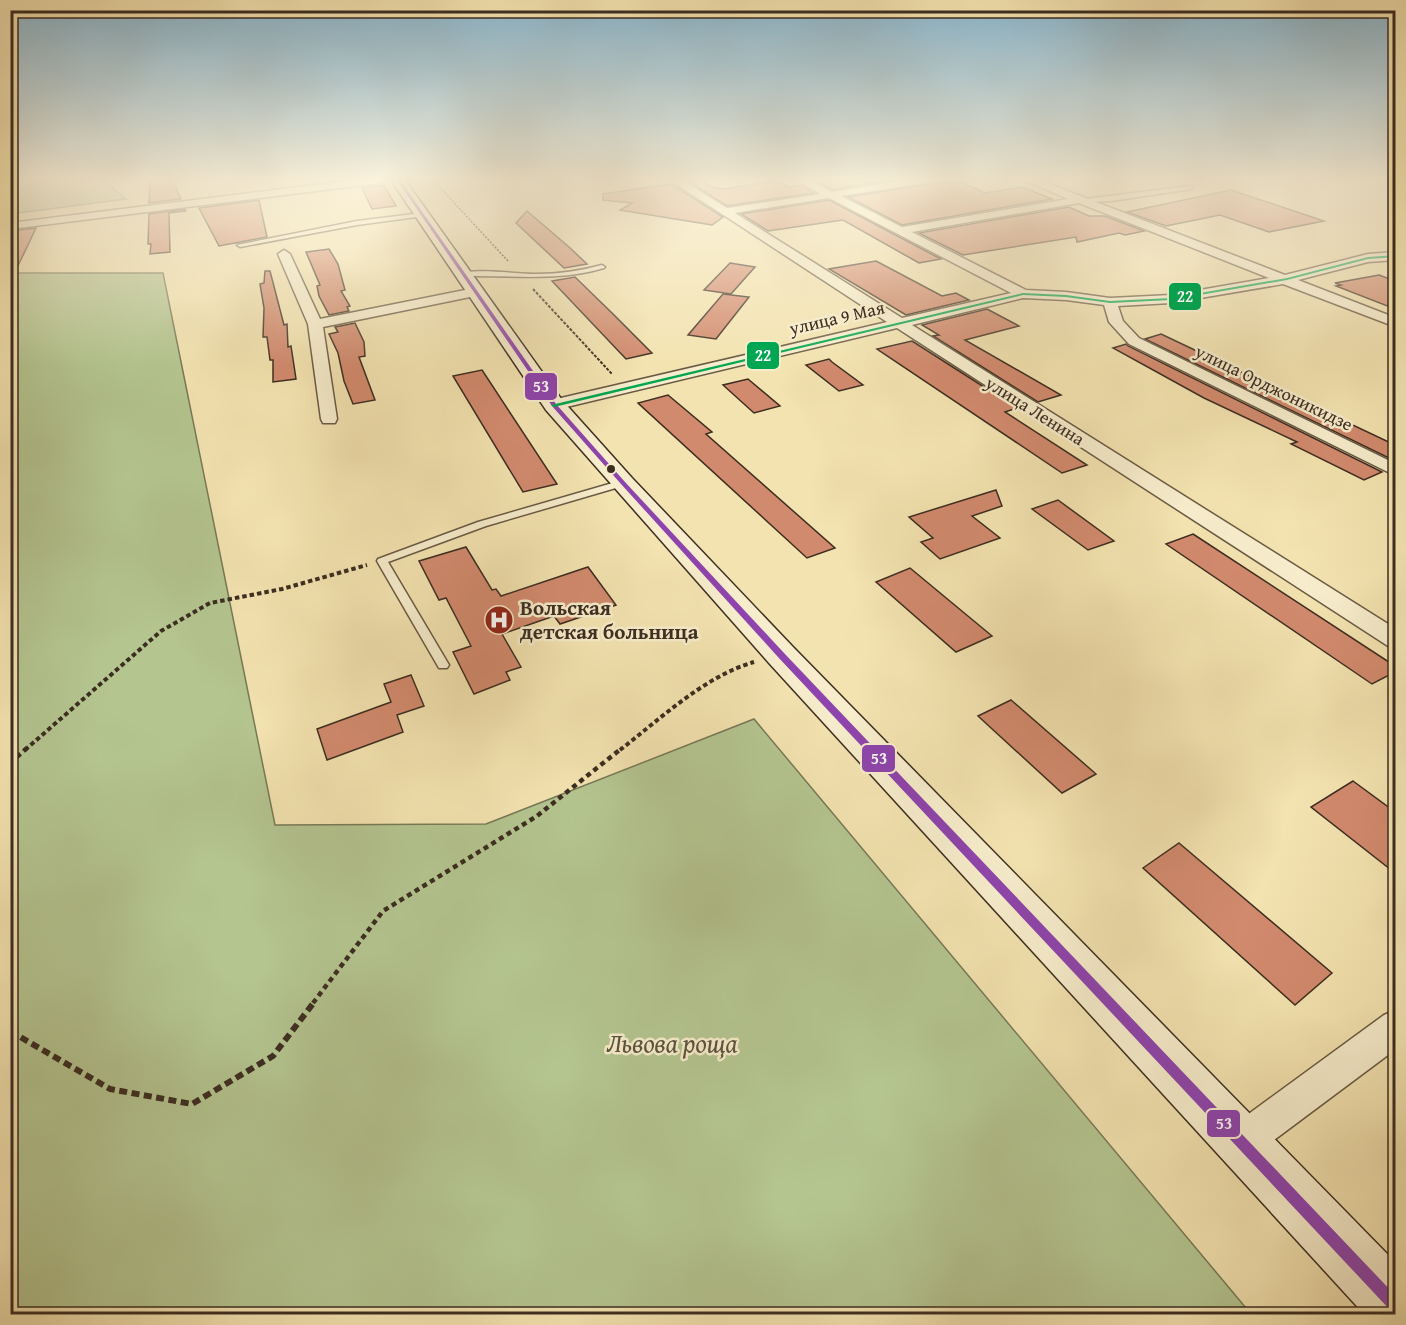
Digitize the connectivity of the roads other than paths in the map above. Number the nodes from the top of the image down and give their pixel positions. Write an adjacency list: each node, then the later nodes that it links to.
1 (257, 242): 6 (lane)
2 (441, 242): 11 (main road)
3 (770, 242): 16 (street, улица Ленина)
4 (921, 242): 12 (street)
5 (1190, 242): 10 (street)
6 (240, 245)
7 (284, 254): 15 (street)
8 (1395, 256): 10 (street)
9 (602, 267): 11 (lane)
10 (1287, 279): 13 (street); 14 (street)
11 (469, 283): 15 (street); 17 (main road)
12 (1023, 294): 13 (street); 16 (street, улица 9 Мая)
13 (1110, 302): 19 (street, улица Орджоникидзе)
14 (1395, 323)
15 (315, 324): 18 (street)
16 (897, 324): 17 (street, улица 9 Мая); 21 (street, улица Ленина)
17 (554, 405): 20 (main road)
18 (329, 419)
19 (1395, 471)
20 (623, 483): 22 (lane); 24 (main road)
21 (1395, 639)
22 (443, 665)
23 (1395, 1027): 24 (street)
24 (1241, 1142): 25 (main road)
25 (1395, 1306)

